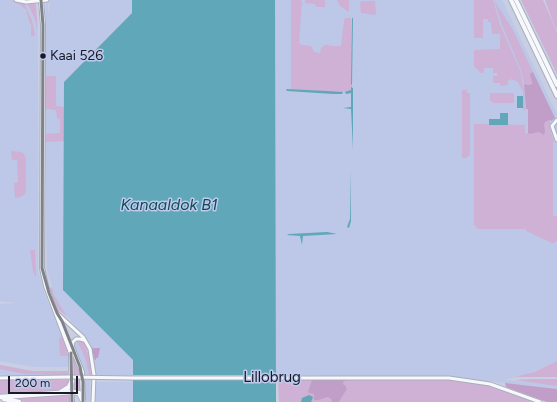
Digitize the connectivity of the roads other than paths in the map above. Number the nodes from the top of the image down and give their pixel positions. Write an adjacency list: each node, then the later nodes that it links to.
1 (16, 0): 5 (street)
2 (47, 0): 5 (street)
3 (511, 0): 7 (main road)
4 (516, 0): 6 (main road)
5 (41, 1): 10 (main road)
6 (557, 85)
7 (557, 96)
8 (557, 120): 9 (street)
9 (557, 140)
10 (57, 313): 11 (street); 12 (main road); 14 (main road)
11 (88, 343): 12 (street); 21 (street)
12 (72, 348): 20 (main road)
13 (0, 378): 14 (street, Lillobrug)
14 (70, 379): 15 (main road); 16 (highway); 22 (street, Lillobrug, bridge)
15 (72, 392): 16 (highway); 19 (main road); 20 (highway)
16 (60, 393): 17 (highway)
17 (0, 397): 18 (highway)
18 (19, 402)
19 (72, 402)
20 (83, 402)
21 (93, 402)
22 (540, 402)

